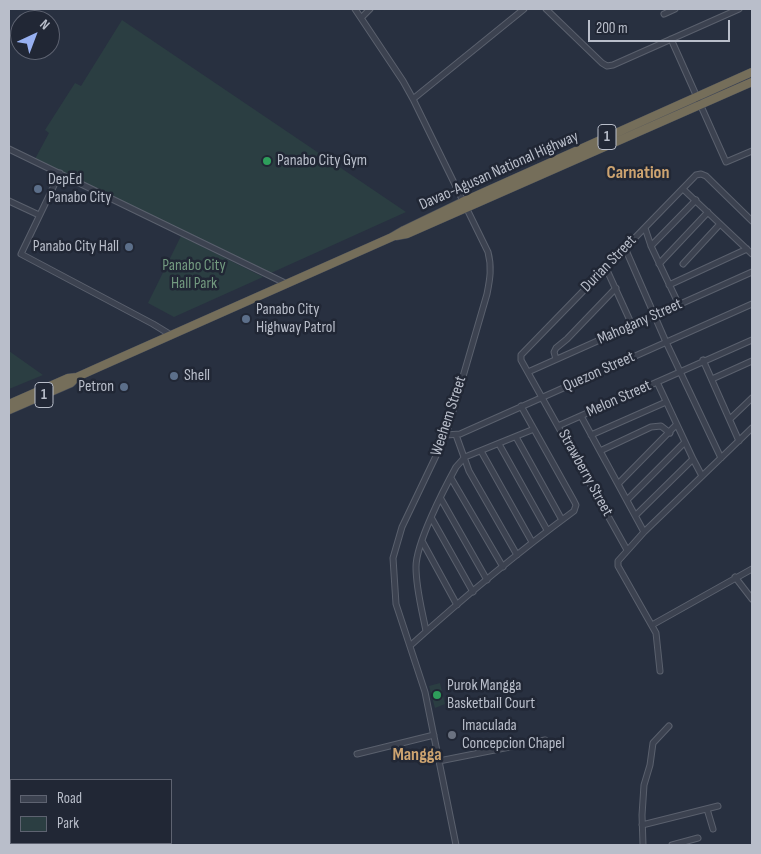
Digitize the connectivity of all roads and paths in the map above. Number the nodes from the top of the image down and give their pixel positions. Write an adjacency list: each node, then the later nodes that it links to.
1 (355, 9): 8 (street, Weehem Street)
2 (370, 9): 8 (street)
3 (524, 9): 15 (street)
4 (546, 9): 9 (street)
5 (675, 9): 7 (street)
6 (739, 9): 9 (street)
7 (664, 14)
8 (362, 18): 15 (street, Weehem Street)
9 (671, 39): 13 (street)
10 (752, 72): 12 (highway, Davao-Agusan National Highway / 1)
11 (752, 82): 14 (highway, Davao-Agusan National Highway / 1)
12 (716, 88): 13 (highway, Davao-Agusan National Highway / 1); 14 (highway)
13 (697, 96): 16 (street); 17 (highway, Davao-Agusan National Highway / 1)
14 (718, 97): 16 (highway, Davao-Agusan National Highway / 1)
15 (413, 99): 25 (street, Weehem Street)
16 (701, 105): 18 (highway, Davao-Agusan National Highway / 1); 20 (street)
17 (653, 116): 18 (highway); 25 (highway, Davao-Agusan National Highway / 1)
18 (656, 124): 25 (highway, Davao-Agusan National Highway / 1)
19 (9, 148): 21 (street)
20 (752, 151)
21 (60, 173): 27 (street); 39 (street)
22 (682, 189): 24 (street); 28 (street, Durian Street); 30 (street, Durian Street)
23 (9, 200): 27 (street)
24 (696, 200): 26 (street); 31 (street)
25 (464, 205): 39 (highway, Davao-Agusan National Highway / 1); 71 (street, Weehem Street)
26 (708, 212): 29 (street); 35 (street)
27 (39, 215): 46 (street)
28 (752, 220)
29 (720, 224): 33 (street); 36 (street)
30 (645, 228): 31 (street); 32 (street, Durian Street)
31 (651, 246): 35 (street)
32 (625, 248): 37 (street, Durian Street); 44 (street)
33 (747, 249): 34 (street); 40 (street)
34 (752, 254)
35 (659, 264): 40 (street)
36 (683, 264)
37 (606, 268): 41 (street); 49 (street, Durian Street)
38 (752, 272): 43 (street, Mahogany Street)
39 (287, 284): 46 (highway, Davao-Agusan National Highway / 1)
40 (669, 285): 43 (street)
41 (616, 288): 45 (street); 50 (street)
42 (752, 304): 48 (street, Quezon Street)
43 (679, 305): 44 (street, Mahogany Street)
44 (656, 315): 45 (street, Mahogany Street); 48 (street)
45 (632, 325): 50 (street, Mahogany Street)
46 (171, 336): 55 (highway, Davao-Agusan National Highway / 1)
47 (752, 340): 51 (street, Melon Street)
48 (666, 342): 54 (street); 58 (street, Quezon Street)
49 (522, 353): 53 (street, Strawberry Street)
50 (556, 359): 53 (street, Mahogany Street)
51 (704, 360): 54 (street, Melon Street); 56 (street)
52 (752, 361): 56 (street)
53 (528, 372): 58 (street, Strawberry Street)
54 (680, 372): 57 (street, Melon Street); 81 (street)
55 (77, 377): 61 (highway, Davao-Agusan National Highway / 1); 63 (highway, Davao-Agusan National Highway / 1)
56 (712, 379): 65 (street)
57 (656, 382): 60 (street); 64 (street, Melon Street)
58 (542, 397): 62 (street, Quezon Street); 67 (street, Strawberry Street)
59 (752, 398): 65 (street)
60 (666, 402): 66 (street); 73 (street)
61 (9, 404)
62 (522, 406): 69 (street); 72 (street, Quezon Street)
63 (9, 410)
64 (582, 416): 67 (street, Melon Street); 73 (street)
65 (730, 419): 75 (street)
66 (676, 425): 70 (street); 76 (street)
67 (558, 426): 95 (street, Strawberry Street)
68 (752, 428): 75 (street)
69 (534, 429): 74 (street); 90 (street)
70 (670, 433): 79 (street); 85 (street)
71 (446, 435): 72 (street, Quezon Street); 106 (street, Weehem Street)
72 (456, 435): 80 (street)
73 (591, 435): 79 (street)
74 (516, 437): 77 (street); 90 (street)
75 (739, 441): 81 (street)
76 (685, 442): 82 (street); 87 (street)
77 (499, 444): 78 (street); 91 (street)
78 (481, 451): 80 (street); 94 (street)
79 (600, 451): 85 (street)
80 (465, 457): 84 (street); 96 (street)
81 (721, 458): 83 (street)
82 (693, 459): 83 (street); 88 (street)
83 (702, 476): 92 (street)
84 (451, 478): 86 (street); 97 (street)
85 (618, 484): 87 (street)
86 (441, 499): 89 (street); 100 (street)
87 (627, 500): 88 (street)
88 (636, 515): 92 (street)
89 (432, 519): 93 (street); 101 (street)
90 (562, 520): 91 (street)
91 (547, 530): 94 (street)
92 (644, 532): 95 (street)
93 (422, 541): 103 (street); 105 (street)
94 (532, 542): 96 (street)
95 (627, 550): 104 (street)
96 (517, 555): 97 (street)
97 (503, 567): 100 (street)
98 (752, 569): 99 (street)
99 (736, 577): 102 (street); 104 (street)
100 (487, 580): 101 (street)
101 (473, 592): 103 (street)
102 (752, 599)
103 (457, 605): 105 (street)
104 (652, 625): 107 (street)
105 (426, 631): 106 (street)
106 (410, 646): 109 (street, Weehem Street)
107 (660, 671)
108 (669, 726): 115 (street)
109 (434, 734): 111 (street); 112 (street, Weehem Street)
110 (545, 740): 112 (street)
111 (357, 754)
112 (439, 761): 118 (street, Weehem Street)
113 (718, 806): 114 (street)
114 (706, 809): 115 (street); 116 (street)
115 (642, 825): 119 (street)
116 (713, 829)
117 (698, 838): 120 (street)
118 (456, 845)
119 (643, 845)
120 (672, 845)

